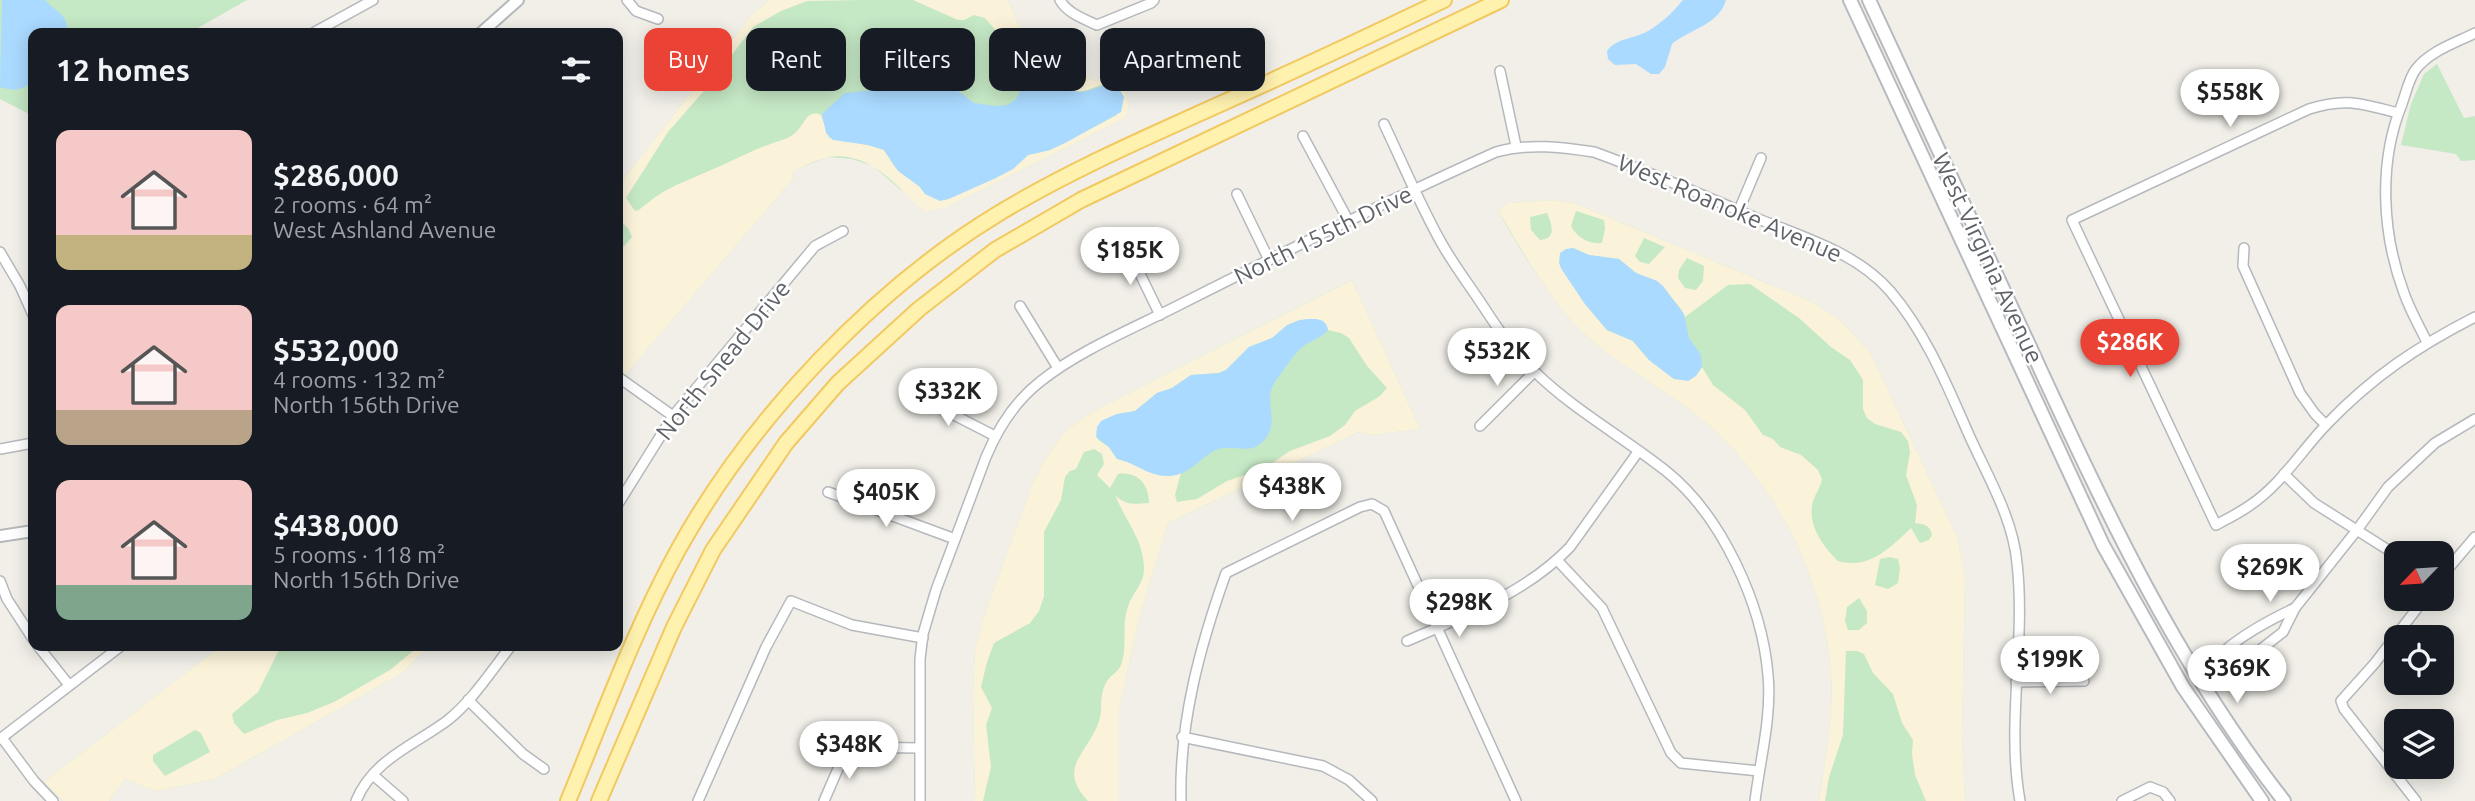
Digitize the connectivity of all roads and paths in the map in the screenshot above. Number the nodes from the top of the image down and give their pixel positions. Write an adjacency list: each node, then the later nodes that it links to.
1 (373, 0): 11 (street)
2 (518, 0): 12 (street)
3 (627, 0): 10 (street)
4 (1060, 0): 5 (street)
5 (1154, 0)
6 (1444, 0): 15 (main road)
7 (1501, 0): 16 (main road)
8 (1850, 0): 98 (main road, West Virginia Avenue)
9 (1869, 0): 72 (main road, West Virginia Avenue)
10 (658, 19)
11 (322, 28)
12 (491, 28)
13 (2475, 33): 17 (street)
14 (1500, 71): 20 (street)
15 (1276, 79): 16 (main road); 86 (main road)
16 (1287, 104): 87 (main road)
17 (2397, 117): 35 (street); 48 (street)
18 (1384, 124): 22 (street)
19 (1303, 136): 25 (street)
20 (1516, 146): 22 (street, North 155th Drive); 24 (street, West Roanoke Avenue)
21 (1761, 158): 24 (street)
22 (1415, 189): 25 (street, North 155th Drive); 37 (street)
23 (1237, 194): 30 (street)
24 (1739, 210): 74 (street, West Roanoke Avenue)
25 (1348, 220): 30 (street, North 155th Drive)
26 (843, 231): 40 (street, North Snead Drive)
27 (1126, 246): 33 (street)
28 (2244, 248): 42 (street)
29 (2, 258): 31 (street)
30 (1269, 260): 33 (street, North 155th Drive)
31 (28, 306)
32 (1020, 306): 36 (street)
33 (1160, 315): 36 (street, North 155th Drive)
34 (2475, 317): 35 (street)
35 (2427, 342): 42 (street)
36 (1058, 368): 44 (street, North 155th Drive)
37 (1534, 372): 43 (street); 47 (street)
38 (623, 381): 40 (street)
39 (915, 395): 44 (street)
40 (673, 416): 50 (street, North Snead Drive)
41 (2475, 419): 51 (street)
42 (2326, 425): 48 (street)
43 (1480, 426)
44 (995, 436): 55 (street, North 155th Drive)
45 (28, 444): 46 (street)
46 (0, 449)
47 (1638, 452): 57 (street); 81 (street)
48 (2284, 474): 51 (street)
49 (828, 492): 55 (street)
50 (623, 496)
51 (2357, 530): 56 (street); 61 (street)
52 (28, 532): 53 (street)
53 (0, 536)
54 (2475, 537): 58 (street)
55 (955, 539): 66 (street, North 155th Drive)
56 (2384, 547)
57 (1557, 560): 63 (street); 81 (street)
58 (2454, 562)
59 (0, 581): 60 (street)
60 (4, 600): 64 (street)
61 (2295, 608): 65 (street); 71 (street)
62 (2415, 611): 100 (street)
63 (1438, 628): 67 (street); 77 (street); 93 (street)
64 (28, 632)
65 (2247, 636): 71 (street); 72 (street)
66 (923, 638): 79 (street, North 155th Drive); 88 (street)
67 (1407, 641)
68 (42, 651): 75 (street)
69 (114, 651): 75 (street)
70 (507, 651): 76 (street)
71 (2258, 651): 72 (street)
72 (2200, 679): 99 (main road, West Virginia Avenue)
73 (2084, 681): 74 (street)
74 (2016, 682): 95 (street, West Roanoke Avenue)
75 (69, 685): 78 (street)
76 (468, 700): 80 (street); 82 (street)
77 (1182, 737): 91 (street); 92 (street)
78 (1, 738): 83 (street)
79 (919, 748): 89 (street); 90 (street, North 155th Drive)
80 (544, 769)
81 (1759, 771): 94 (street)
82 (373, 775): 84 (street); 85 (street)
83 (53, 801)
84 (356, 801)
85 (403, 801)
86 (568, 801)
87 (599, 801)
88 (698, 801)
89 (824, 801)
90 (920, 801)
91 (1181, 801)
92 (1371, 801)
93 (1516, 801)
94 (1755, 801)
95 (2020, 801)
96 (2122, 801): 97 (street)
97 (2170, 801)
98 (2262, 801)
99 (2284, 801)
100 (2416, 801)

